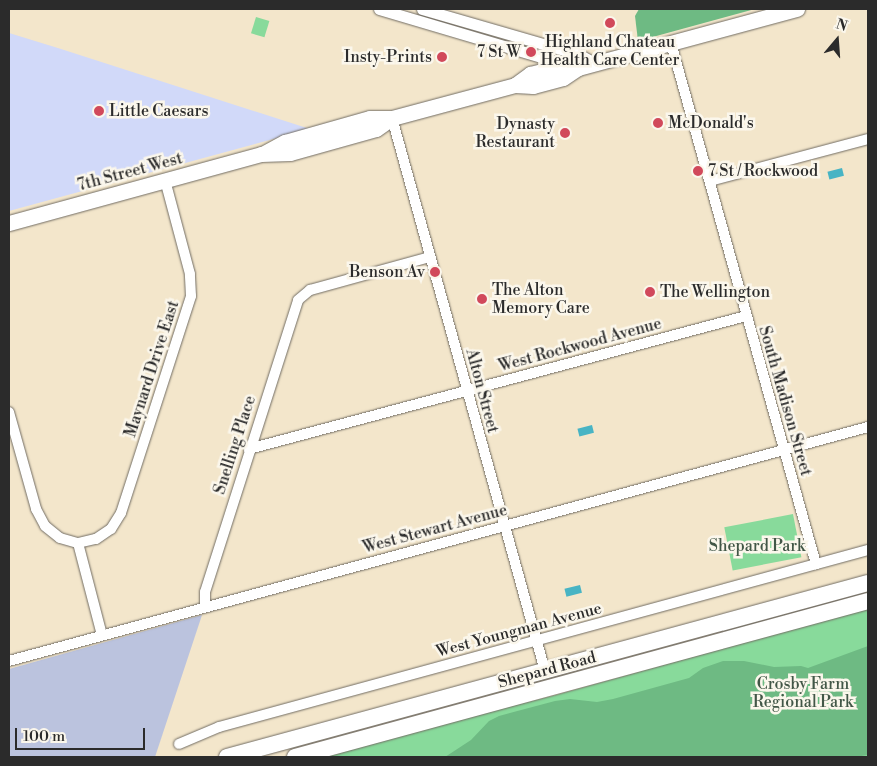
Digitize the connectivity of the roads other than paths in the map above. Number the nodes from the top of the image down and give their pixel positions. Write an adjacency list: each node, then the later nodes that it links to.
1 (379, 9): 5 (street)
2 (422, 9): 5 (street)
3 (797, 9): 4 (main road, 7th Street West)
4 (670, 43): 5 (main road, 7th Street West); 9 (street, South Madison Street)
5 (596, 64): 6 (main road, 7th Street West)
6 (392, 118): 8 (main road, 7th Street West); 11 (street, Alton Street)
7 (868, 139): 9 (street)
8 (165, 180): 10 (main road, 7th Street West); 19 (street, Maynard Drive East)
9 (710, 181): 12 (street, South Madison Street)
10 (9, 223)
11 (430, 257): 13 (street, Alton Street); 16 (street, Snelling Place)
12 (746, 316): 13 (street, West Rockwood Avenue); 17 (street, South Madison Street)
13 (466, 391): 16 (street, West Rockwood Avenue); 18 (street, Alton Street)
14 (9, 412): 19 (street)
15 (868, 427): 17 (street, West Stewart Avenue)
16 (249, 450): 24 (street, Snelling Place)
17 (783, 450): 18 (street, West Stewart Avenue); 21 (street, South Madison Street)
18 (504, 526): 24 (street, West Stewart Avenue); 26 (street, Alton Street)
19 (78, 543): 25 (street)
20 (868, 550): 21 (street, West Youngman Avenue)
21 (816, 564): 26 (street, West Youngman Avenue)
22 (868, 583): 28 (highway, Shepard Road)
23 (868, 601): 29 (highway, Shepard Road)
24 (205, 607): 25 (street, West Stewart Avenue)
25 (102, 635): 27 (street, West Stewart Avenue)
26 (536, 641): 28 (street, Alton Street); 31 (street, West Youngman Avenue)
27 (9, 661)
28 (545, 671): 29 (highway); 30 (highway); 32 (highway, Shepard Road)
29 (611, 671): 30 (highway, Shepard Road)
30 (506, 700): 33 (highway, Shepard Road)
31 (179, 744)
32 (227, 757)
33 (295, 757)

